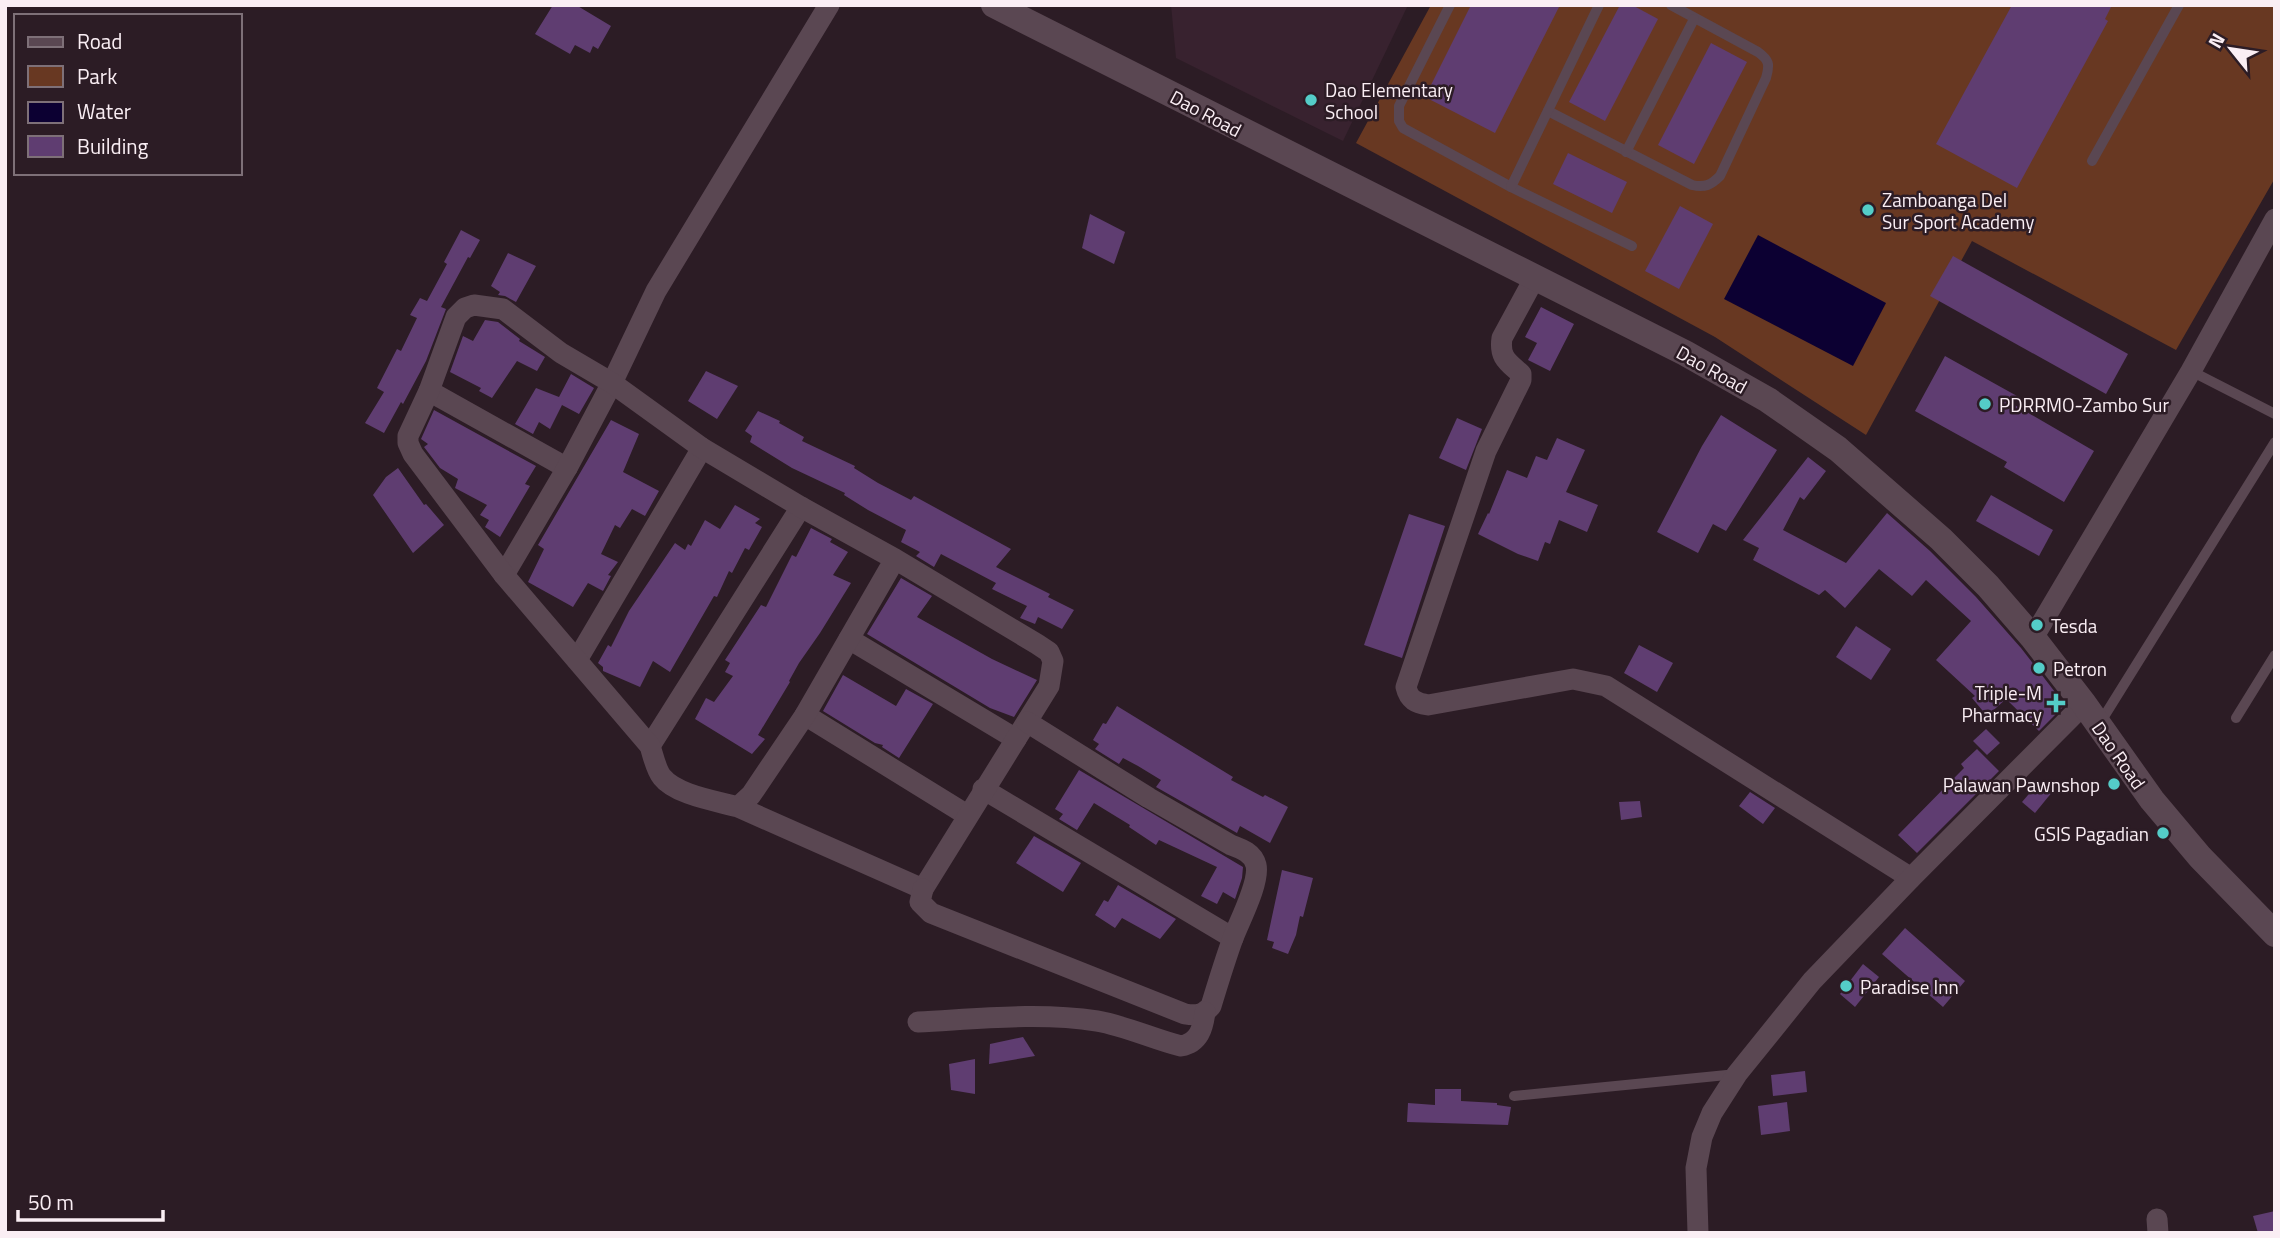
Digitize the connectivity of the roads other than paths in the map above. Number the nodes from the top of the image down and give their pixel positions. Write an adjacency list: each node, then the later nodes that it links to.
1 (829, 5): 16 (street)
2 (994, 5): 14 (street, Dao Road)
3 (1450, 5): 11 (lane)
4 (1599, 5): 8 (lane)
5 (1671, 5): 7 (lane)
6 (2179, 5): 10 (lane)
7 (1694, 19): 9 (lane); 9 (lane)
8 (1548, 111): 9 (lane); 11 (lane)
9 (1626, 152)
10 (2092, 161)
11 (1511, 187): 13 (lane)
12 (2275, 219): 15 (street)
13 (1632, 246)
14 (1534, 279): 27 (street, Dao Road); 39 (street)
15 (2191, 371): 18 (lane); 27 (street)
16 (612, 383): 17 (street); 20 (street); 23 (street)
17 (429, 391): 23 (street); 26 (street)
18 (2275, 414)
19 (2275, 442): 21 (lane)
20 (702, 448): 24 (street); 30 (street)
21 (2263, 464): 22 (lane); 32 (lane)
22 (2275, 465)
23 (567, 468): 26 (street)
24 (801, 507): 25 (street); 35 (street)
25 (895, 559): 28 (street); 34 (street)
26 (504, 575): 30 (street)
27 (2033, 638): 32 (street, Dao Road)
28 (849, 639): 31 (street); 34 (street)
29 (2275, 655): 33 (lane)
30 (577, 660): 35 (street)
31 (805, 715): 37 (street); 38 (street)
32 (2091, 715): 39 (street); 41 (street, Dao Road)
33 (2236, 718)
34 (1022, 730): 36 (street); 42 (street)
35 (650, 746): 37 (street)
36 (983, 789): 38 (street); 42 (street)
37 (738, 807): 40 (street)
38 (967, 815): 40 (street)
39 (1911, 878): 45 (street)
40 (923, 889): 43 (street)
41 (2275, 934)
42 (1233, 938): 43 (street)
43 (1205, 1012): 44 (street)
44 (918, 1022)
45 (1737, 1074): 46 (lane); 47 (street)
46 (1514, 1096)
47 (1698, 1233)

